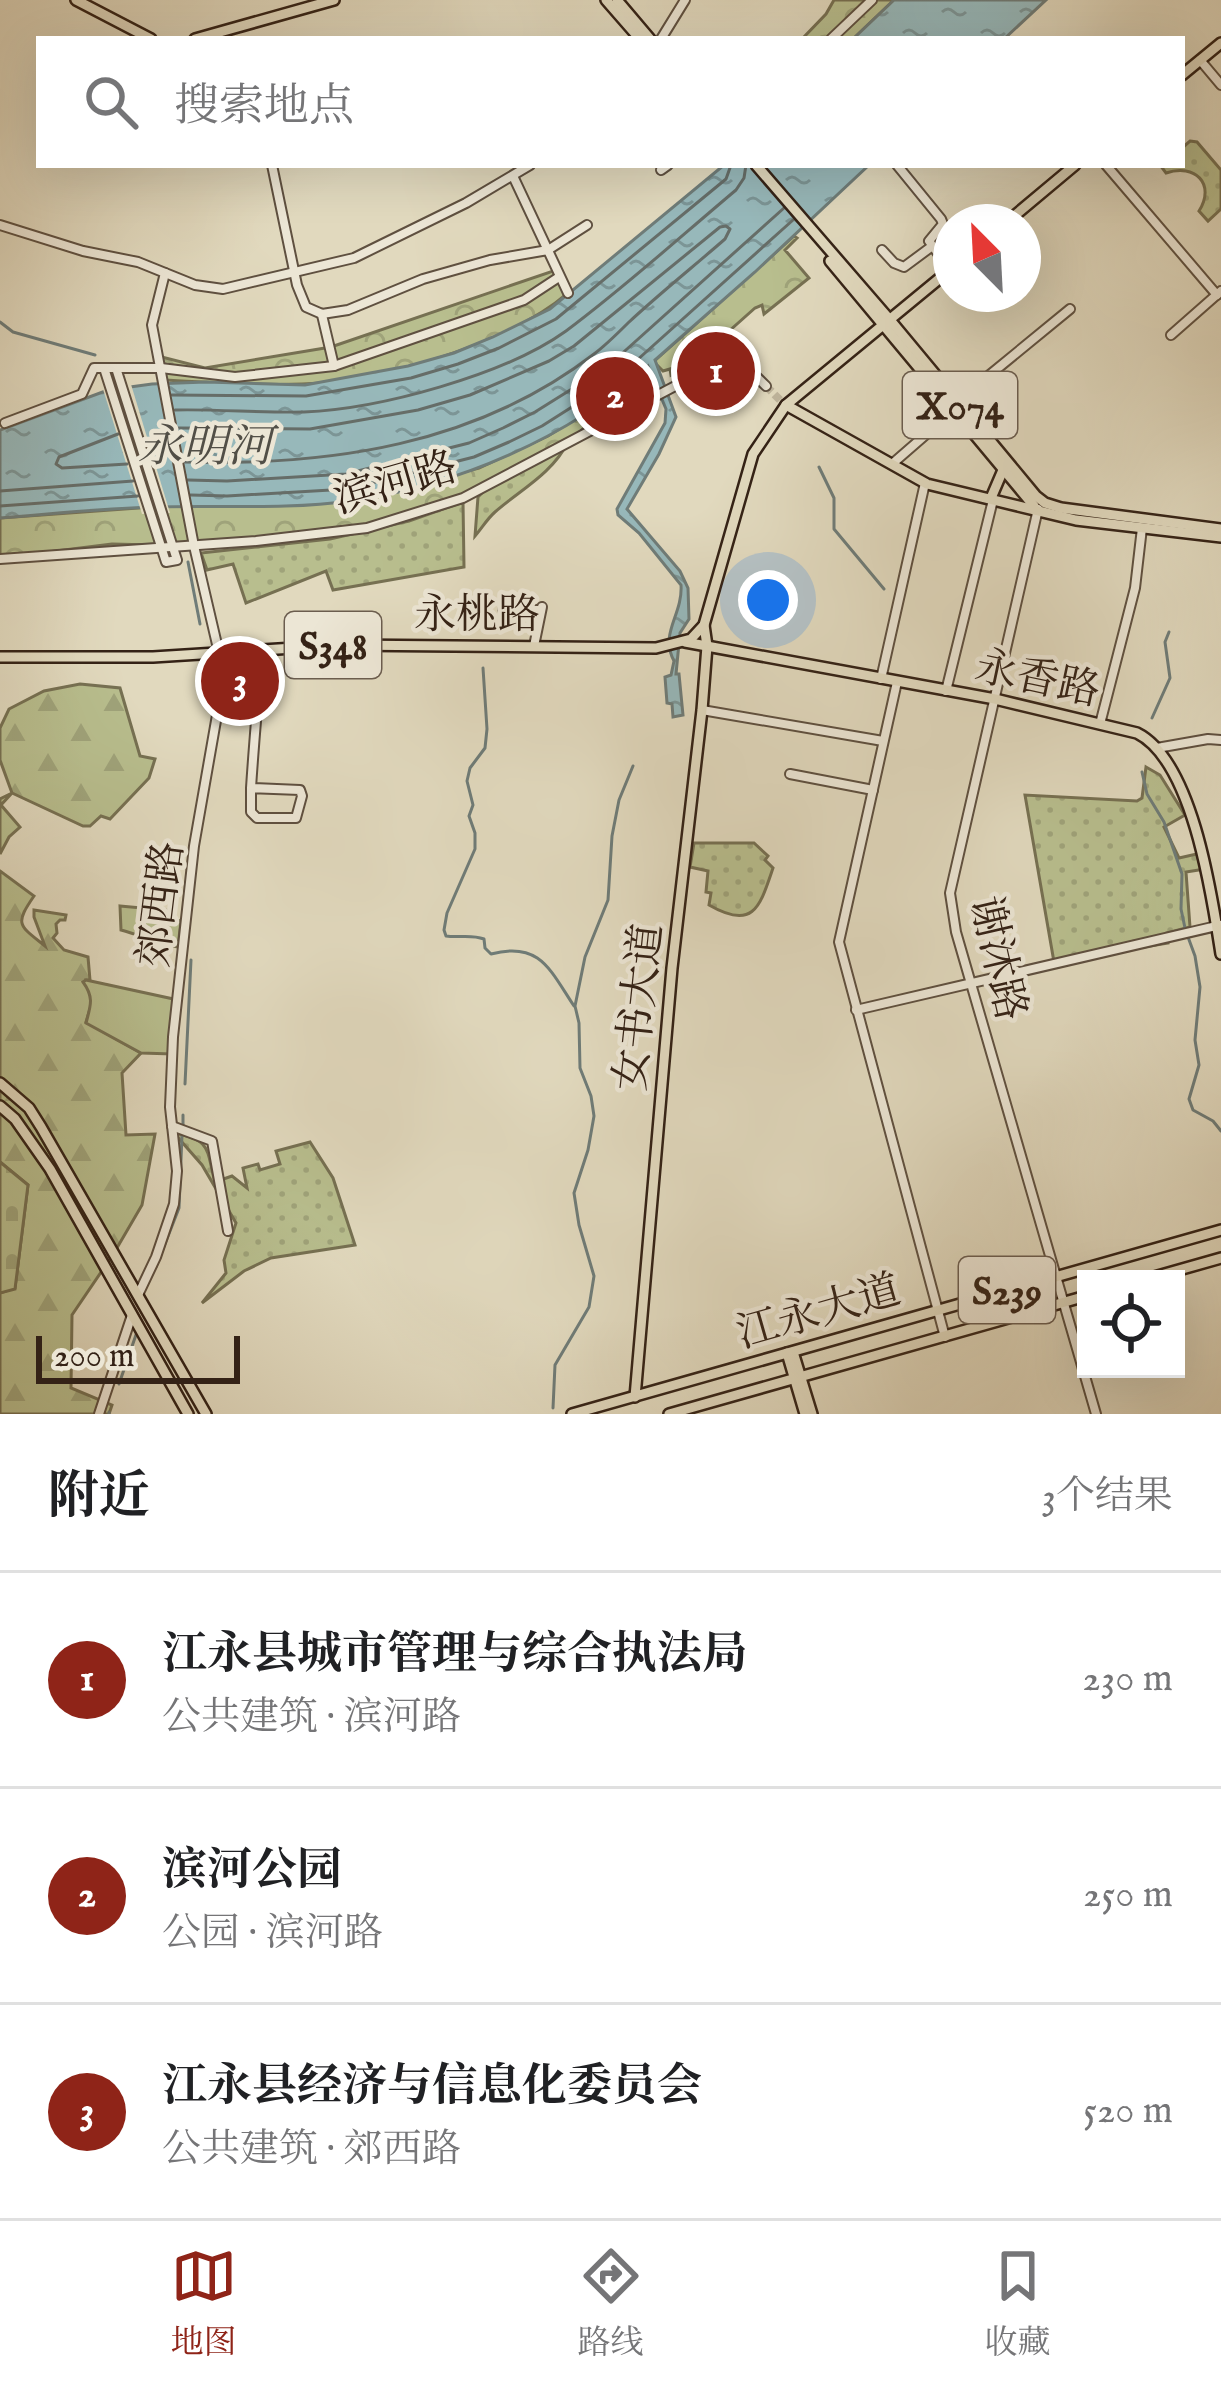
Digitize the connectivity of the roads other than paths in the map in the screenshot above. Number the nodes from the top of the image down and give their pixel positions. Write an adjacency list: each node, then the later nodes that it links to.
1 (334, 0): 7 (main road)
2 (606, 0): 11 (main road)
3 (617, 0): 12 (main road)
4 (685, 0): 13 (street)
5 (872, 0): 14 (street)
6 (82, 2): 8 (main road)
7 (242, 26): 9 (main road); 10 (street)
8 (145, 36)
9 (206, 36)
10 (244, 36)
11 (637, 36)
12 (647, 36)
13 (663, 36)
14 (834, 36)
15 (1221, 43): 16 (main road)
16 (1200, 60): 17 (main road); 18 (street)
17 (1185, 72)
18 (1221, 85)
19 (273, 168): 32 (street)
20 (525, 168): 25 (street)
21 (756, 168): 40 (main road, X074)
22 (899, 168): 29 (street)
23 (1071, 168): 26 (main road)
24 (1109, 168): 37 (street)
25 (513, 176): 30 (street); 32 (street)
26 (1028, 204)
27 (587, 224): 30 (street)
28 (0, 225): 33 (street)
29 (931, 247): 31 (street)
30 (548, 250): 34 (street); 39 (street)
31 (882, 250)
32 (295, 271): 33 (street); 39 (street)
33 (165, 273): 45 (street, 郊西路)
34 (560, 277): 36 (street); 42 (street)
35 (933, 284): 40 (main road)
36 (568, 293)
37 (1219, 293): 41 (street)
38 (1070, 309): 47 (street)
39 (322, 314): 42 (street)
40 (887, 322): 50 (main road, X074); 51 (main road, X074)
41 (1171, 334)
42 (334, 366): 45 (street)
43 (104, 368): 44 (street); 46 (street); 52 (street)
44 (116, 368): 45 (street); 46 (street)
45 (161, 368): 64 (street, 郊西路)
46 (114, 380): 65 (street); 66 (street)
47 (980, 382)
48 (766, 386): 64 (street, 滨河路)
49 (969, 392): 51 (street)
50 (783, 403): 54 (main road); 69 (main road)
51 (954, 409): 55 (main road, X074); 57 (main road, X074)
52 (5, 422)
53 (938, 424): 54 (street)
54 (892, 464): 56 (main road)
55 (1003, 470): 57 (main road, X074); 58 (main road)
56 (925, 483): 58 (main road); 76 (street)
57 (1021, 498): 58 (main road); 59 (main road, X074); 60 (main road); 61 (street)
58 (992, 499): 78 (street)
59 (1038, 509): 60 (main road); 61 (street, 谢沐路)
60 (1059, 510): 61 (street); 62 (main road); 63 (main road)
61 (1034, 526): 79 (street, 谢沐路)
62 (1142, 528): 63 (main road); 81 (street)
63 (1221, 533)
64 (194, 546): 66 (street, 滨河路); 74 (street, 郊西路)
65 (161, 548): 66 (street, 滨河路); 67 (street, 滨河路)
66 (173, 548)
67 (0, 559)
68 (503, 610): 71 (street)
69 (701, 629): 70 (main road); 72 (main road, 女书大道)
70 (685, 642): 71 (main road, 永桃路 / S348); 72 (main road, 永香路)
71 (534, 646): 73 (main road, 永桃路 / S348)
72 (707, 646): 76 (main road, 永香路); 80 (main road, 女书大道)
73 (262, 650): 74 (main road, 永桃路 / S348); 86 (street)
74 (219, 653): 75 (main road, 永桃路 / S348); 94 (street, 郊西路)
75 (0, 657)
76 (880, 679): 77 (main road, 永香路)
77 (897, 682): 78 (main road, 永香路); 83 (street)
78 (946, 691): 79 (main road, 永香路)
79 (995, 699): 81 (main road, 永香路); 90 (street, 谢沐路)
80 (702, 710): 83 (street); 108 (main road, 女书大道)
81 (1100, 724): 84 (main road, 永香路)
82 (1221, 740): 84 (street)
83 (884, 741): 87 (street)
84 (1157, 748): 88 (main road)
85 (790, 774): 87 (street)
86 (251, 788): 86 (street)
87 (873, 790): 91 (street)
88 (1219, 926): 89 (main road); 90 (street)
89 (1221, 954)
90 (970, 983): 91 (street); 99 (street, 谢沐路)
91 (856, 1010): 103 (street)
92 (0, 1083): 100 (main road)
93 (0, 1106): 104 (main road)
94 (179, 1129): 96 (street); 100 (street, 郊西路)
95 (1221, 1230): 99 (main road, 江永大道 / S239)
96 (228, 1231)
97 (1221, 1258): 98 (main road)
98 (1179, 1270)
99 (1057, 1276): 102 (street, 谢沐路); 103 (main road, 江永大道 / S239)
100 (138, 1295): 111 (main road)
101 (1077, 1299): 102 (main road, 江永大道 / S239)
102 (1064, 1303): 105 (main road, 江永大道 / S239); 115 (street, 谢沐路)
103 (937, 1310): 105 (street); 106 (main road, 江永大道 / S239)
104 (132, 1314): 109 (street); 110 (main road)
105 (945, 1337): 107 (main road, 江永大道 / S239)
106 (790, 1353): 107 (main road); 108 (main road, 江永大道 / S239)
107 (798, 1379): 113 (main road, 江永大道 / S239); 114 (main road)
108 (634, 1397): 112 (main road, 江永大道 / S239)
109 (99, 1414)
110 (188, 1414)
111 (206, 1414)
112 (572, 1414)
113 (670, 1414)
114 (809, 1414)
115 (1096, 1414)

